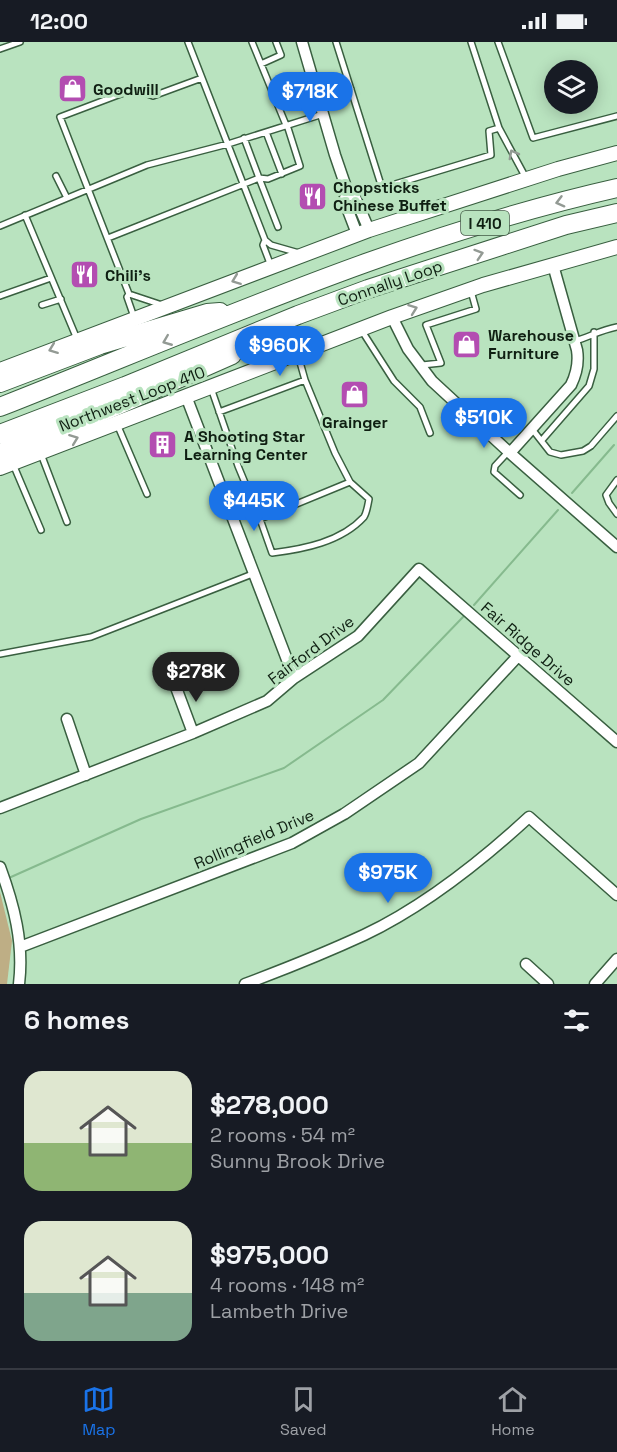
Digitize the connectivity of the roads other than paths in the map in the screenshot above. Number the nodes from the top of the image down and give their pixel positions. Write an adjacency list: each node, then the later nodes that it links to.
1 (20, 42): 9 (lane)
2 (188, 42): 11 (lane)
3 (252, 42): 10 (lane)
4 (276, 42): 10 (lane)
5 (302, 42): 13 (street)
6 (336, 42): 12 (lane)
7 (471, 42): 17 (lane)
8 (498, 42): 15 (lane)
9 (0, 49)
10 (261, 64): 16 (lane)
11 (202, 78): 20 (lane); 28 (lane)
12 (351, 88): 13 (lane); 17 (lane)
13 (318, 98): 14 (street)
14 (323, 114): 16 (lane); 34 (street)
15 (617, 116)
16 (286, 125): 18 (lane); 22 (lane)
17 (499, 128): 25 (lane, one-way to 17)
18 (266, 132): 19 (lane); 22 (lane)
19 (244, 138): 20 (lane); 24 (lane)
20 (228, 144): 26 (lane); 28 (lane)
21 (617, 153): 25 (main road)
22 (282, 174): 24 (lane)
23 (56, 176): 29 (lane)
24 (259, 178): 26 (lane); 33 (lane)
25 (526, 179): 34 (main road)
26 (243, 184): 35 (lane); 36 (lane)
27 (617, 188): 49 (highway, Connally Loop / I 410, one-way to 49)
28 (90, 189): 29 (lane); 35 (lane)
29 (67, 198): 31 (lane)
30 (617, 213): 41 (highway, Connally Loop / I 410, one-way to 30)
31 (25, 215): 32 (lane); 42 (lane)
32 (0, 226)
33 (278, 227)
34 (363, 232): 38 (main road)
35 (108, 238): 44 (lane)
36 (265, 240): 38 (lane); 39 (lane)
37 (617, 247): 40 (main road, Northwest Loop 410)
38 (304, 254): 39 (main road)
39 (271, 266): 48 (main road, one-way to 48)
40 (553, 266): 43 (main road, Northwest Loop 410); 56 (street)
41 (423, 272): 70 (highway, Connally Loop / I 410); 74 (highway)
42 (51, 278): 45 (lane); 46 (lane)
43 (470, 289): 50 (main road, Northwest Loop 410, one-way to 43); 58 (lane)
44 (129, 294): 48 (lane); 51 (lane)
45 (0, 296)
46 (61, 299): 47 (lane); 55 (lane)
47 (42, 305)
48 (166, 307): 51 (main road)
49 (240, 312): 61 (highway); 64 (highway, Connally Loop / I 410, one-way to 64)
50 (392, 317): 53 (main road, Northwest Loop 410); 58 (street)
51 (135, 318): 55 (main road)
52 (617, 327): 54 (lane)
53 (361, 329): 57 (main road, Northwest Loop 410); 69 (lane)
54 (594, 332): 56 (lane); 71 (lane)
55 (78, 340): 59 (main road, one-way to 59)
56 (574, 341): 68 (street)
57 (297, 354): 60 (lane); 62 (main road, Northwest Loop 410)
58 (419, 366): 73 (street)
59 (0, 370)
60 (305, 380): 65 (lane); 76 (lane)
61 (0, 383)
62 (210, 387): 63 (main road, Northwest Loop 410); 65 (lane)
63 (186, 396): 67 (main road, Northwest Loop 410); 85 (street)
64 (0, 407)
65 (219, 412): 80 (lane)
66 (617, 416): 71 (lane)
67 (117, 423): 72 (main road, Northwest Loop 410, one-way to 67); 77 (lane)
68 (532, 429): 71 (lane); 73 (street)
69 (430, 433)
70 (0, 434)
71 (542, 440)
72 (40, 452): 74 (main road, Northwest Loop 410); 81 (lane)
73 (509, 453): 78 (lane); 83 (street)
74 (4, 461): 82 (lane)
75 (617, 480): 79 (lane)
76 (350, 482): 80 (lane); 80 (lane)
77 (147, 494)
78 (520, 495)
79 (617, 514)
80 (260, 519)
81 (67, 522)
82 (41, 530)
83 (617, 547)
84 (418, 569): 87 (street, Fair Ridge Drive); 88 (street, Fairford Drive)
85 (255, 573): 86 (lane); 88 (street)
86 (0, 654)
87 (518, 656): 92 (street, Fair Ridge Drive); 97 (street, Rollingfield Drive)
88 (294, 678): 91 (street, Fairford Drive)
89 (174, 682): 91 (street)
90 (67, 719): 93 (street)
91 (193, 733): 93 (street, Fairford Drive)
92 (617, 742)
93 (86, 775): 94 (street, Fairford Drive)
94 (0, 808)
95 (0, 867): 97 (street)
96 (617, 894): 101 (street)
97 (20, 947): 100 (street)
98 (617, 958): 103 (street)
99 (526, 964): 102 (street)
100 (19, 984)
101 (244, 984)
102 (548, 984)
103 (595, 984)

